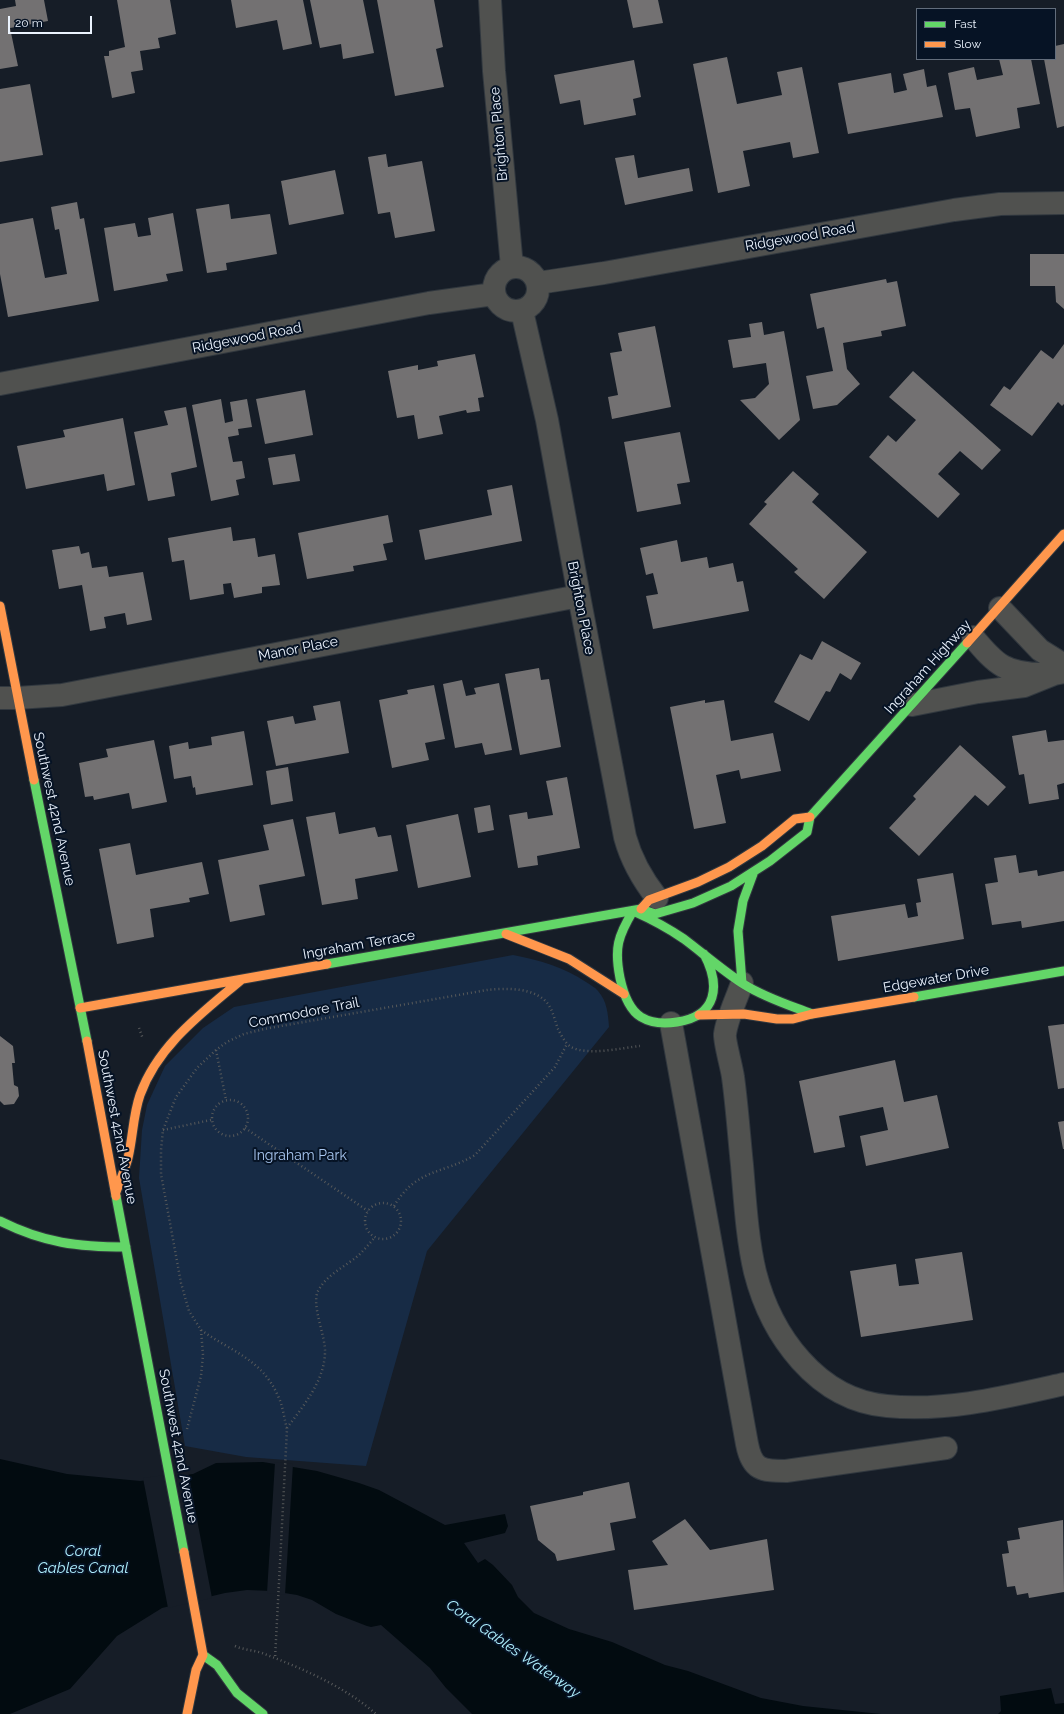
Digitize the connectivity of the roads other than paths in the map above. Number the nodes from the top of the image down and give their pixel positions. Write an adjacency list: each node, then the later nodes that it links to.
1 (490, 0): 3 (street, Brighton Place)
2 (1064, 203): 4 (street, Ridgewood Road)
3 (512, 267): 4 (street); 5 (street)
4 (538, 283): 6 (street)
5 (494, 294): 6 (street); 7 (street, Ridgewood Road)
6 (522, 311): 9 (street, Brighton Place)
7 (0, 384)
8 (1064, 534): 11 (main road, Ingraham Highway)
9 (579, 596): 14 (street, Manor Place); 18 (street, Brighton Place)
10 (0, 606): 14 (main road, Southwest 42nd Avenue)
11 (1000, 608): 12 (main road, Ingraham Highway); 13 (street)
12 (973, 637): 13 (street); 15 (main road, Ingraham Highway)
13 (1061, 671): 15 (street)
14 (9, 698): 25 (main road, Southwest 42nd Avenue)
15 (912, 705): 16 (main road, Ingraham Highway)
16 (810, 817): 17 (main road, Ingraham Highway); 18 (main road)
17 (753, 874): 18 (main road, Ingraham Highway); 23 (main road)
18 (644, 906): 19 (main road, Ingraham Terrace); 20 (main road); 24 (main road)
19 (506, 934): 22 (main road, Ingraham Terrace); 24 (main road)
20 (704, 954): 23 (main road); 28 (main road)
21 (1064, 970): 27 (main road, Edgewater Drive)
22 (241, 979): 25 (main road, Ingraham Terrace); 31 (main road)
23 (742, 983): 26 (street); 27 (main road)
24 (624, 994): 29 (main road)
25 (80, 1008): 31 (main road, Southwest 42nd Avenue)
26 (731, 1014): 27 (main road, Edgewater Drive); 28 (main road, Edgewater Drive); 30 (street)
27 (812, 1014)
28 (699, 1015): 29 (main road); 30 (street)
29 (670, 1023): 35 (street)
30 (724, 1036): 34 (street)
31 (116, 1193): 33 (main road, Southwest 42nd Avenue)
32 (0, 1221): 33 (main road)
33 (126, 1247): 36 (main road, Southwest 42nd Avenue)
34 (1064, 1384)
35 (946, 1448)
36 (203, 1655): 37 (main road); 38 (main road)
37 (187, 1714)
38 (263, 1714)

